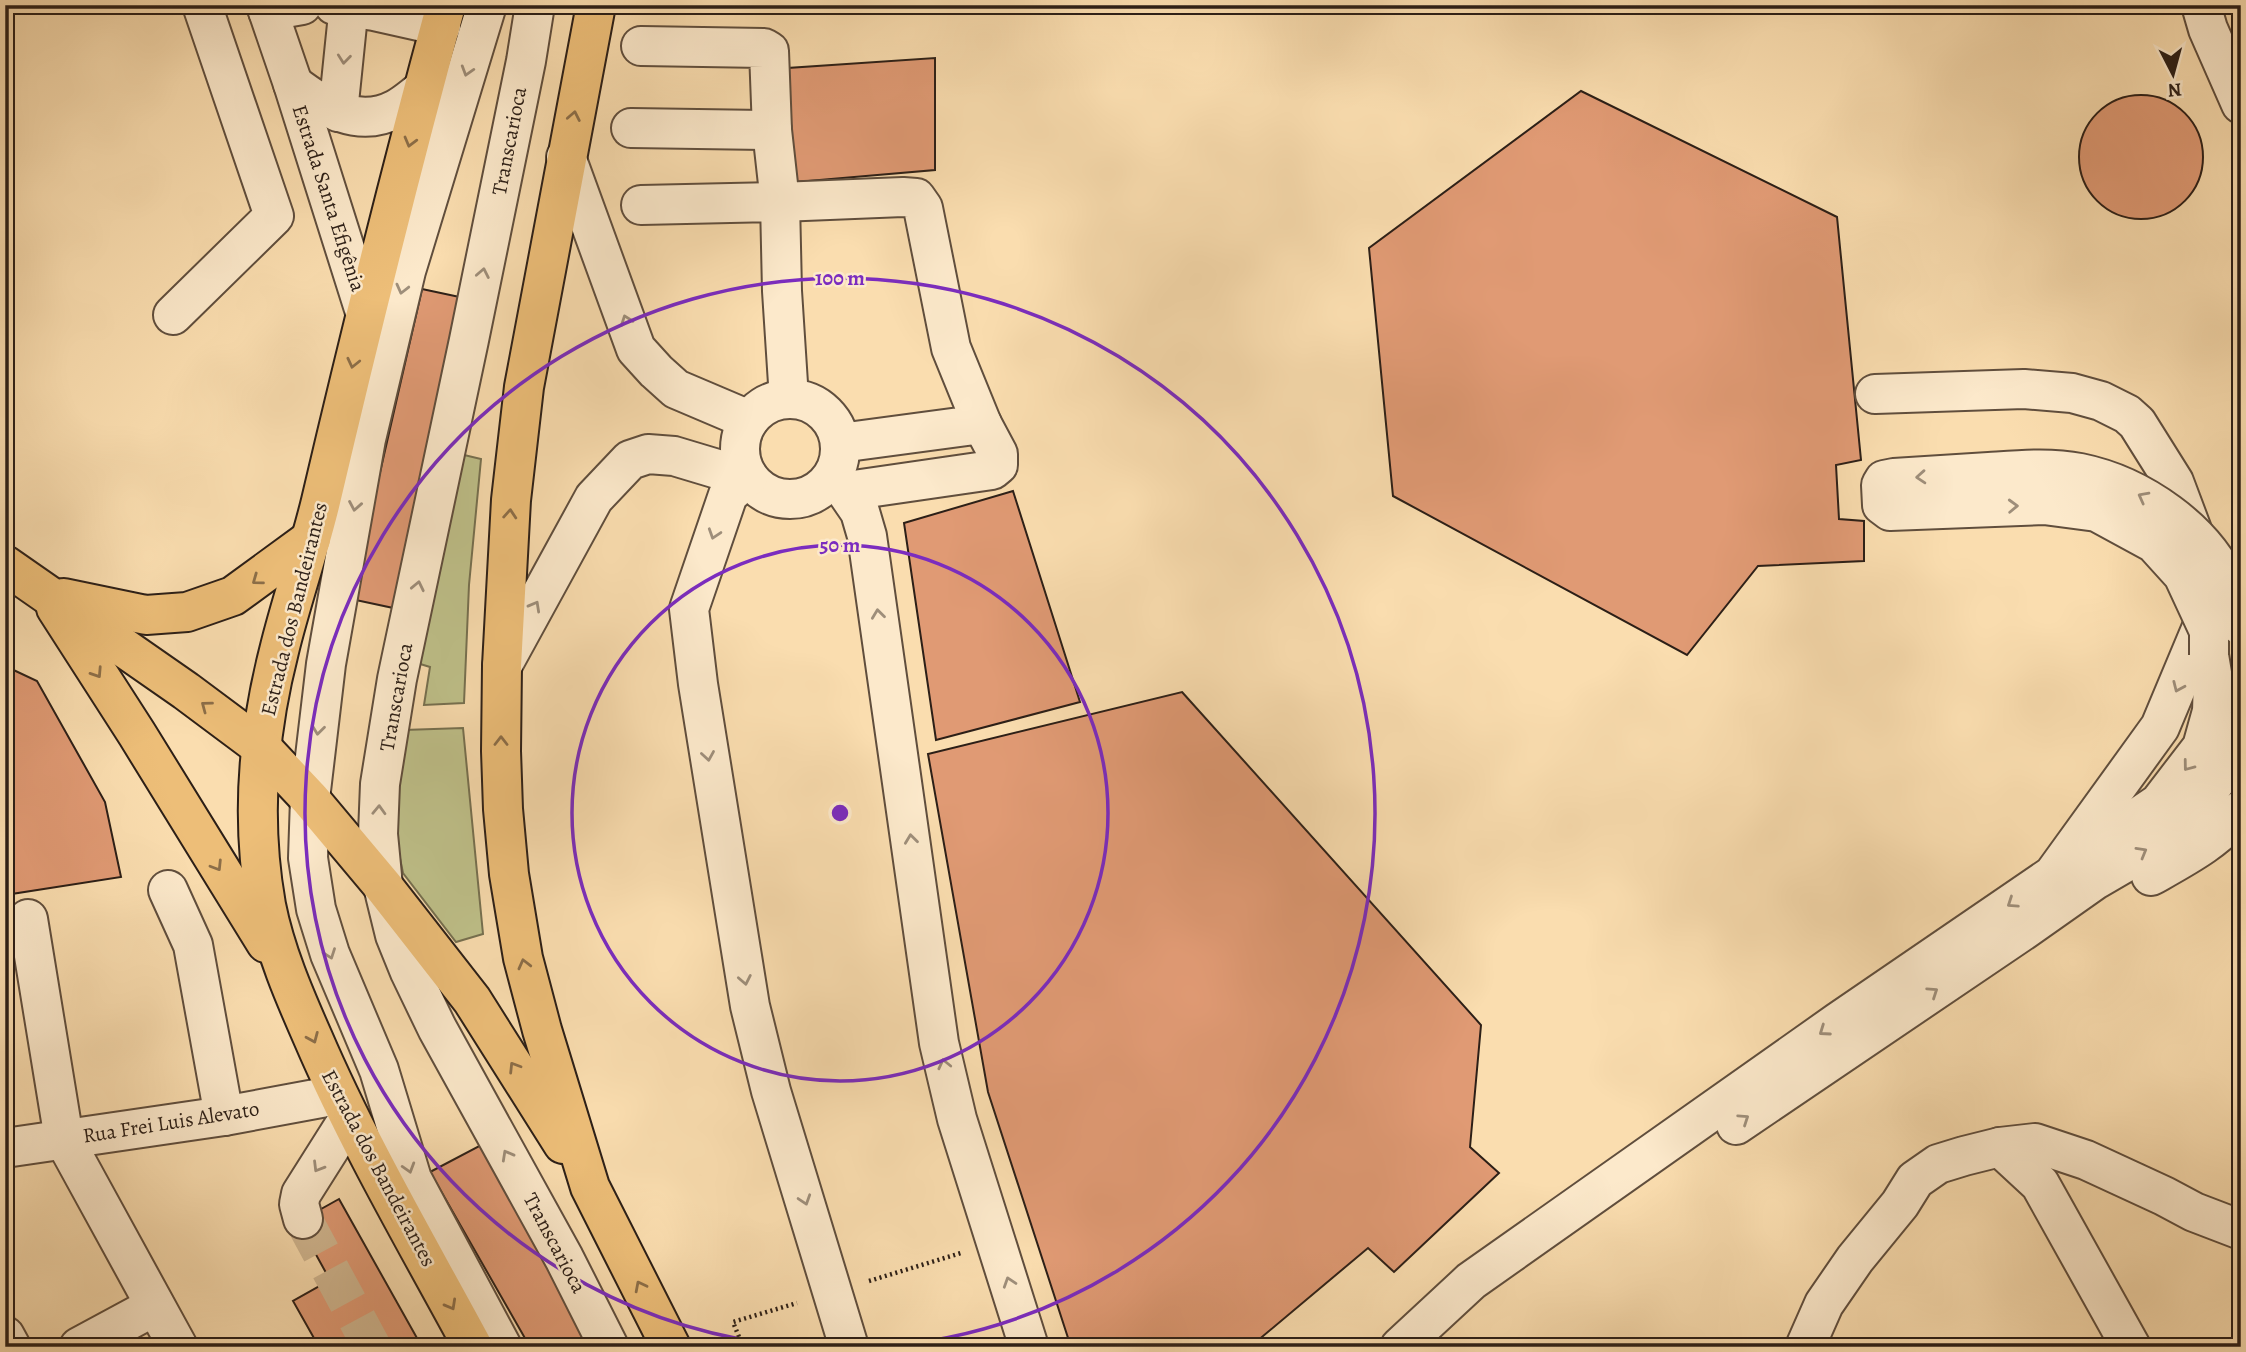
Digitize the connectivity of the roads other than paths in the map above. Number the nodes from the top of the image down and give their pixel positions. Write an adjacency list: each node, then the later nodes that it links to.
1 (202, 5): 20 (street)
2 (487, 5): 34 (street, one-way to 34)
3 (535, 5): 37 (street, Transcarioca, one-way to 3)
4 (596, 5): 16 (main road, one-way to 4)
5 (2201, 5): 12 (street)
6 (344, 6): 8 (street); 13 (street, one-way to 13)
7 (279, 7): 10 (street, Estrada Santa Efigênia)
8 (443, 15): 11 (main road, Estrada dos Bandeirantes)
9 (641, 46): 15 (street)
10 (293, 84): 13 (street, Estrada Santa Efigênia); 19 (street, Estrada Santa Efigênia)
11 (424, 89): 13 (street, Estrada Santa Efigênia); 19 (main road, Estrada dos Bandeirantes, one-way to 19)
12 (2241, 104)
13 (338, 112)
14 (631, 128): 15 (street)
15 (772, 130): 17 (street)
16 (566, 157): 22 (street, one-way to 16); 31 (main road, one-way to 16)
17 (780, 202): 18 (street); 22 (street); 23 (street)
18 (641, 205)
19 (365, 312): 26 (main road, Estrada dos Bandeirantes, one-way to 26)
20 (173, 315)
21 (1875, 394): 24 (street)
22 (768, 408): 23 (street); 25 (street)
23 (840, 469): 25 (street); 60 (street, one-way to 23)
24 (2174, 482): 28 (street); 36 (street, one-way to 36)
25 (738, 486): 31 (street, one-way to 25); 59 (street, one-way to 59)
26 (312, 539): 29 (main road, one-way to 29); 33 (main road, Estrada dos Bandeirantes)
27 (5, 565): 29 (main road)
28 (2241, 580)
29 (47, 595): 33 (main road, one-way to 29); 41 (main road, one-way to 41)
30 (2240, 627): 36 (street, one-way to 36, bridge)
31 (502, 666): 47 (main road, one-way to 31)
32 (2241, 729): 40 (street, one-way to 32)
33 (261, 747): 34 (main road); 41 (main road, Estrada dos Bandeirantes)
34 (310, 799): 37 (main road); 56 (street, one-way to 56)
35 (2241, 810): 40 (street)
36 (2053, 875): 61 (street, one-way to 61)
37 (383, 886): 47 (main road, one-way to 37); 57 (street, Transcarioca, one-way to 37)
38 (168, 890): 43 (street)
39 (28, 919): 44 (street)
40 (2024, 930): 62 (street, one-way to 40)
41 (285, 975): 42 (main road, Estrada dos Bandeirantes, one-way to 42)
42 (343, 1107): 43 (street, Rua Frei Luis Alevato); 48 (street, one-way to 48); 55 (main road, Estrada dos Bandeirantes, one-way to 55)
43 (224, 1116): 44 (street, Rua Frei Luis Alevato)
44 (64, 1139): 46 (street, Rua Frei Luis Alevato); 50 (street)
45 (2000, 1147): 49 (street); 63 (street); 64 (street)
46 (5, 1148)
47 (590, 1187): 58 (main road, one-way to 47)
48 (303, 1219)
49 (2241, 1230)
50 (155, 1306): 53 (street); 54 (street)
51 (5, 1336): 52 (street)
52 (11, 1347)
53 (79, 1347)
54 (178, 1347)
55 (474, 1347)
56 (502, 1347)
57 (609, 1347)
58 (671, 1347)
59 (849, 1347)
60 (1029, 1347)
61 (1400, 1347)
62 (1432, 1347)
63 (1805, 1347)
64 (2131, 1347)

